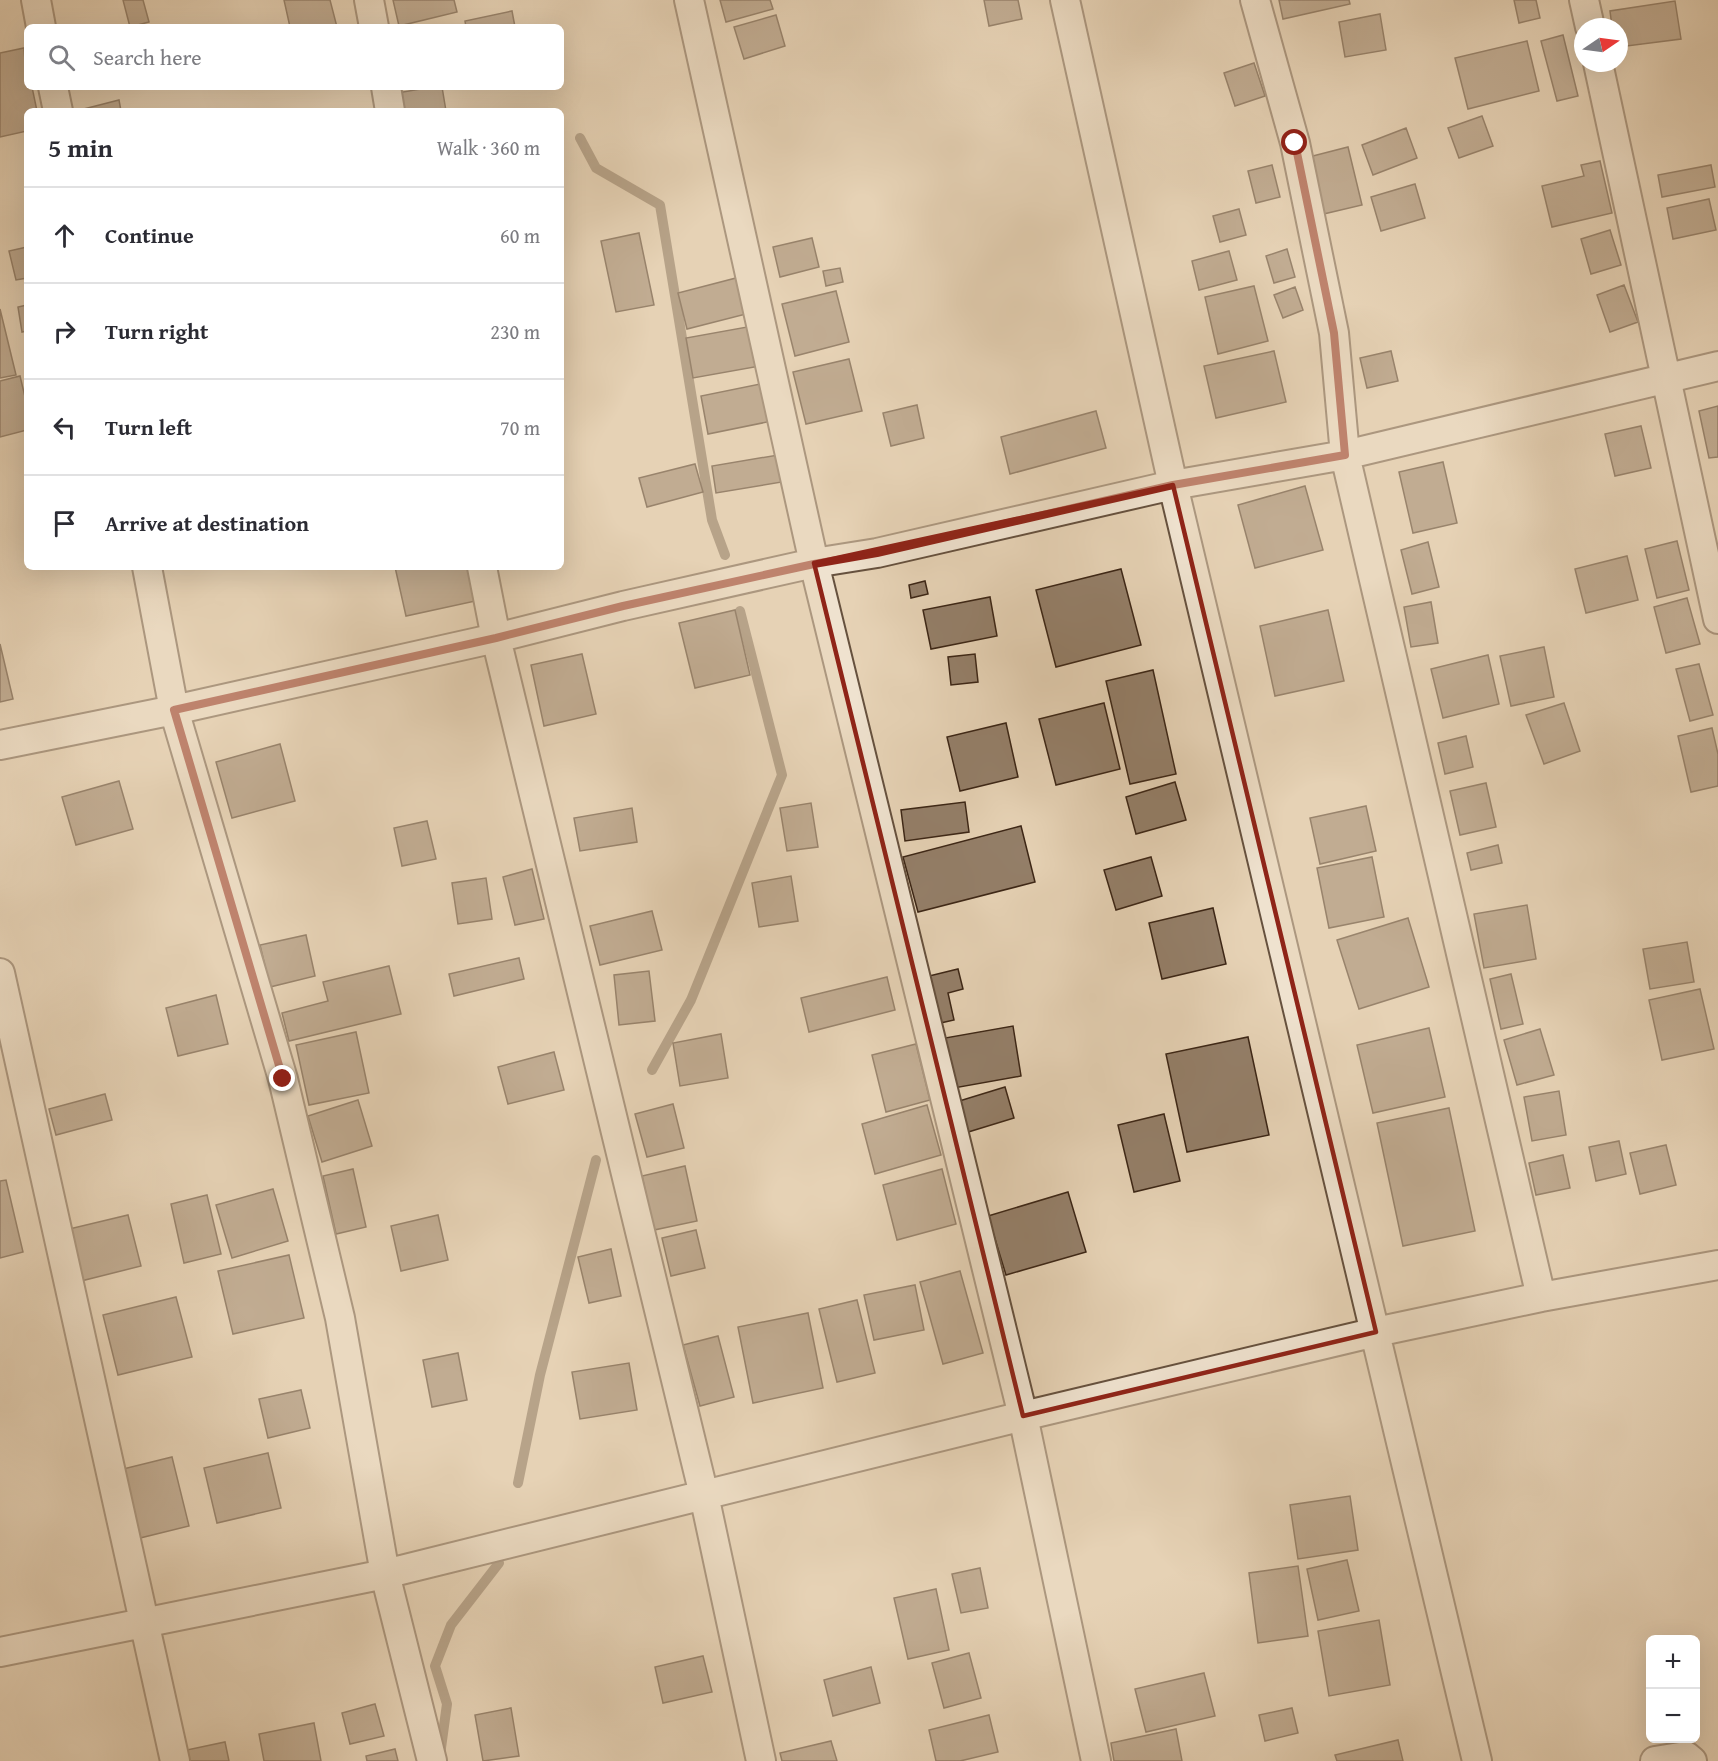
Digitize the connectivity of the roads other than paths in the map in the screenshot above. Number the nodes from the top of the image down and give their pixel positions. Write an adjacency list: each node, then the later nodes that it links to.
1 (36, 0): 8 (street)
2 (369, 0): 9 (street)
3 (689, 0): 19 (street)
4 (1065, 0): 18 (street)
5 (1255, 0): 17 (street)
6 (1584, 0): 7 (street)
7 (1588, 18)
8 (40, 24)
9 (373, 24)
10 (1600, 72): 16 (street)
11 (54, 90): 13 (street)
12 (386, 90): 14 (street)
13 (57, 108)
14 (390, 108)
15 (1718, 366): 16 (street)
16 (1665, 377): 17 (street); 22 (street)
17 (1345, 455): 18 (street); 28 (street)
18 (1173, 485): 19 (street); 29 (street)
19 (814, 564): 23 (street); 30 (street)
20 (148, 570): 24 (street)
21 (483, 570): 23 (street)
22 (1718, 620)
23 (496, 638): 24 (street); 31 (street)
24 (174, 710): 25 (street); 32 (street)
25 (0, 745)
26 (0, 973): 33 (street)
27 (1718, 1264): 28 (street)
28 (1541, 1297): 29 (street)
29 (1376, 1332): 30 (street); 39 (street)
30 (1023, 1416): 31 (street); 38 (street)
31 (704, 1495): 32 (street); 37 (street)
32 (385, 1574): 33 (street); 36 (street)
33 (143, 1622): 34 (street); 35 (street)
34 (0, 1652)
35 (175, 1761)
36 (432, 1761)
37 (761, 1761)
38 (1096, 1761)
39 (1477, 1761)
40 (1655, 1761): 41 (street)
41 (1692, 1761)

